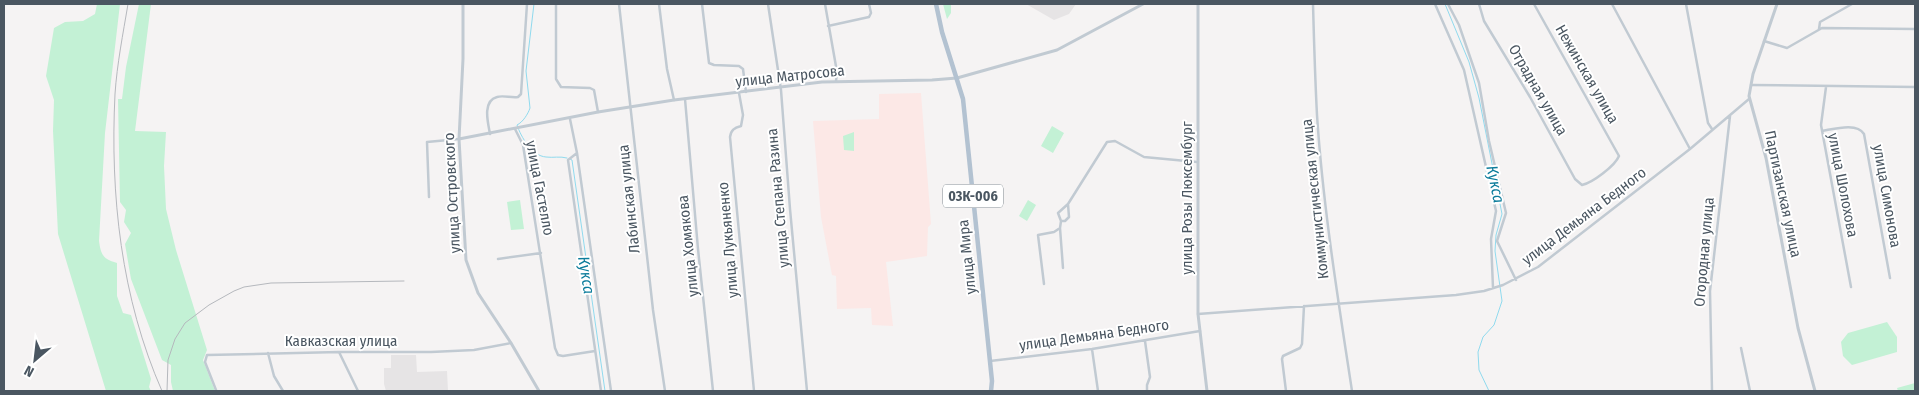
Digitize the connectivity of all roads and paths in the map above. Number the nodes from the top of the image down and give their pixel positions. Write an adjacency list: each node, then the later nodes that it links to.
1 (463, 4): 45 (street, улица Островского)
2 (527, 4): 44 (street)
3 (556, 4): 38 (street)
4 (619, 4): 37 (street, Лабинская улица)
5 (659, 4): 36 (street)
6 (702, 4): 32 (street)
7 (768, 4): 30 (street, улица Степана Разина)
8 (825, 4): 22 (street)
9 (870, 4): 22 (street)
10 (936, 4): 26 (main road, улица Мира / 03К-006)
11 (1142, 4): 26 (street, улица Матросова)
12 (1198, 4): 50 (street, улица Розы Люксембург)
13 (1313, 4): 63 (street, Коммунистическая улица)
14 (1435, 4): 62 (street)
15 (1448, 4): 59 (street)
16 (1479, 4): 49 (street, Отрадная улица)
17 (1534, 4): 49 (street, Нежинская улица)
18 (1612, 4): 47 (street)
19 (1686, 4): 42 (street)
20 (1777, 4): 25 (street, Партизанская улица)
21 (1852, 4): 23 (street)
22 (828, 26): 27 (street)
23 (1819, 29): 24 (street); 25 (street)
24 (1915, 29)
25 (1764, 40): 28 (street, Партизанская улица)
26 (957, 78): 27 (street, улица Матросова); 74 (main road, улица Мира / 03К-006)
27 (836, 81): 30 (street, улица Матросова)
28 (1750, 85): 29 (street); 35 (street, Партизанская улица)
29 (1826, 86): 31 (street); 43 (street, улица Шолохова)
30 (780, 87): 32 (street, улица Матросова); 84 (street, улица Степана Разина)
31 (1915, 87)
32 (746, 92): 33 (street, улица Матросова)
33 (739, 93): 34 (street, улица Матросова); 83 (street, улица Лукьяненко)
34 (685, 99): 36 (street, улица Матросова); 82 (street, улица Хомякова)
35 (1750, 99): 39 (street, улица Демьяна Бедного); 93 (street, Партизанская улица)
36 (674, 100): 37 (street, улица Матросова)
37 (630, 108): 38 (street, улица Матросова); 81 (street, Лабинская улица)
38 (598, 112): 40 (street, улица Матросова)
39 (1730, 116): 42 (street, улица Демьяна Бедного); 91 (street, Огородная улица)
40 (570, 119): 41 (street, улица Матросова); 48 (street)
41 (517, 128): 44 (street, улица Матросова); 55 (street, улица Гастелло)
42 (1712, 129): 47 (street, улица Демьяна Бедного)
43 (1822, 131): 58 (street, улица Симонова); 61 (street, улица Шолохова)
44 (490, 134): 45 (street, улица Матросова)
45 (459, 139): 46 (street, улица Матросова); 68 (street, улица Островского)
46 (428, 142): 51 (street, улица Островского)
47 (1690, 149): 59 (street, улица Демьяна Бедного)
48 (577, 153): 71 (street); 80 (street)
49 (1619, 156)
50 (1197, 162): 52 (street); 65 (street, улица Розы Люксембург)
51 (429, 197)
52 (1068, 204): 53 (street); 53 (street)
53 (1061, 221): 54 (street)
54 (1060, 228): 57 (street); 60 (street)
55 (541, 253): 56 (street, улица Гастелло); 71 (street, улица Гастелло)
56 (498, 259)
57 (1063, 268)
58 (1890, 278)
59 (1516, 280): 62 (street, улица Демьяна Бедного)
60 (1044, 284)
61 (1851, 287)
62 (1493, 288): 63 (street, улица Демьяна Бедного)
63 (1338, 304): 64 (street, улица Демьяна Бедного); 90 (street, Коммунистическая улица)
64 (1304, 306): 65 (street, улица Демьяна Бедного); 89 (street)
65 (1198, 314): 66 (street, улица Розы Люксембург)
66 (1200, 331): 67 (street, улица Демьяна Бедного); 88 (street, улица Розы Люксембург)
67 (1145, 341): 70 (street, улица Демьяна Бедного); 87 (street)
68 (511, 343): 72 (street, Кавказская улица); 78 (street, улица Островского)
69 (1741, 348): 92 (street)
70 (1092, 349): 74 (street, улица Демьяна Бедного); 86 (street)
71 (595, 351): 79 (street)
72 (339, 352): 73 (street, Кавказская улица); 77 (street)
73 (268, 353): 75 (street, Кавказская улица); 76 (street)
74 (990, 361): 85 (main road, улица Мира / 03К-006)
75 (216, 390)
76 (283, 391)
77 (358, 391)
78 (539, 391)
79 (602, 391)
80 (610, 391)
81 (665, 391)
82 (714, 391)
83 (754, 391)
84 (807, 391)
85 (992, 391)
86 (1098, 391)
87 (1148, 391)
88 (1207, 391)
89 (1286, 391)
90 (1352, 391)
91 (1712, 391)
92 (1750, 391)
93 (1815, 391)

